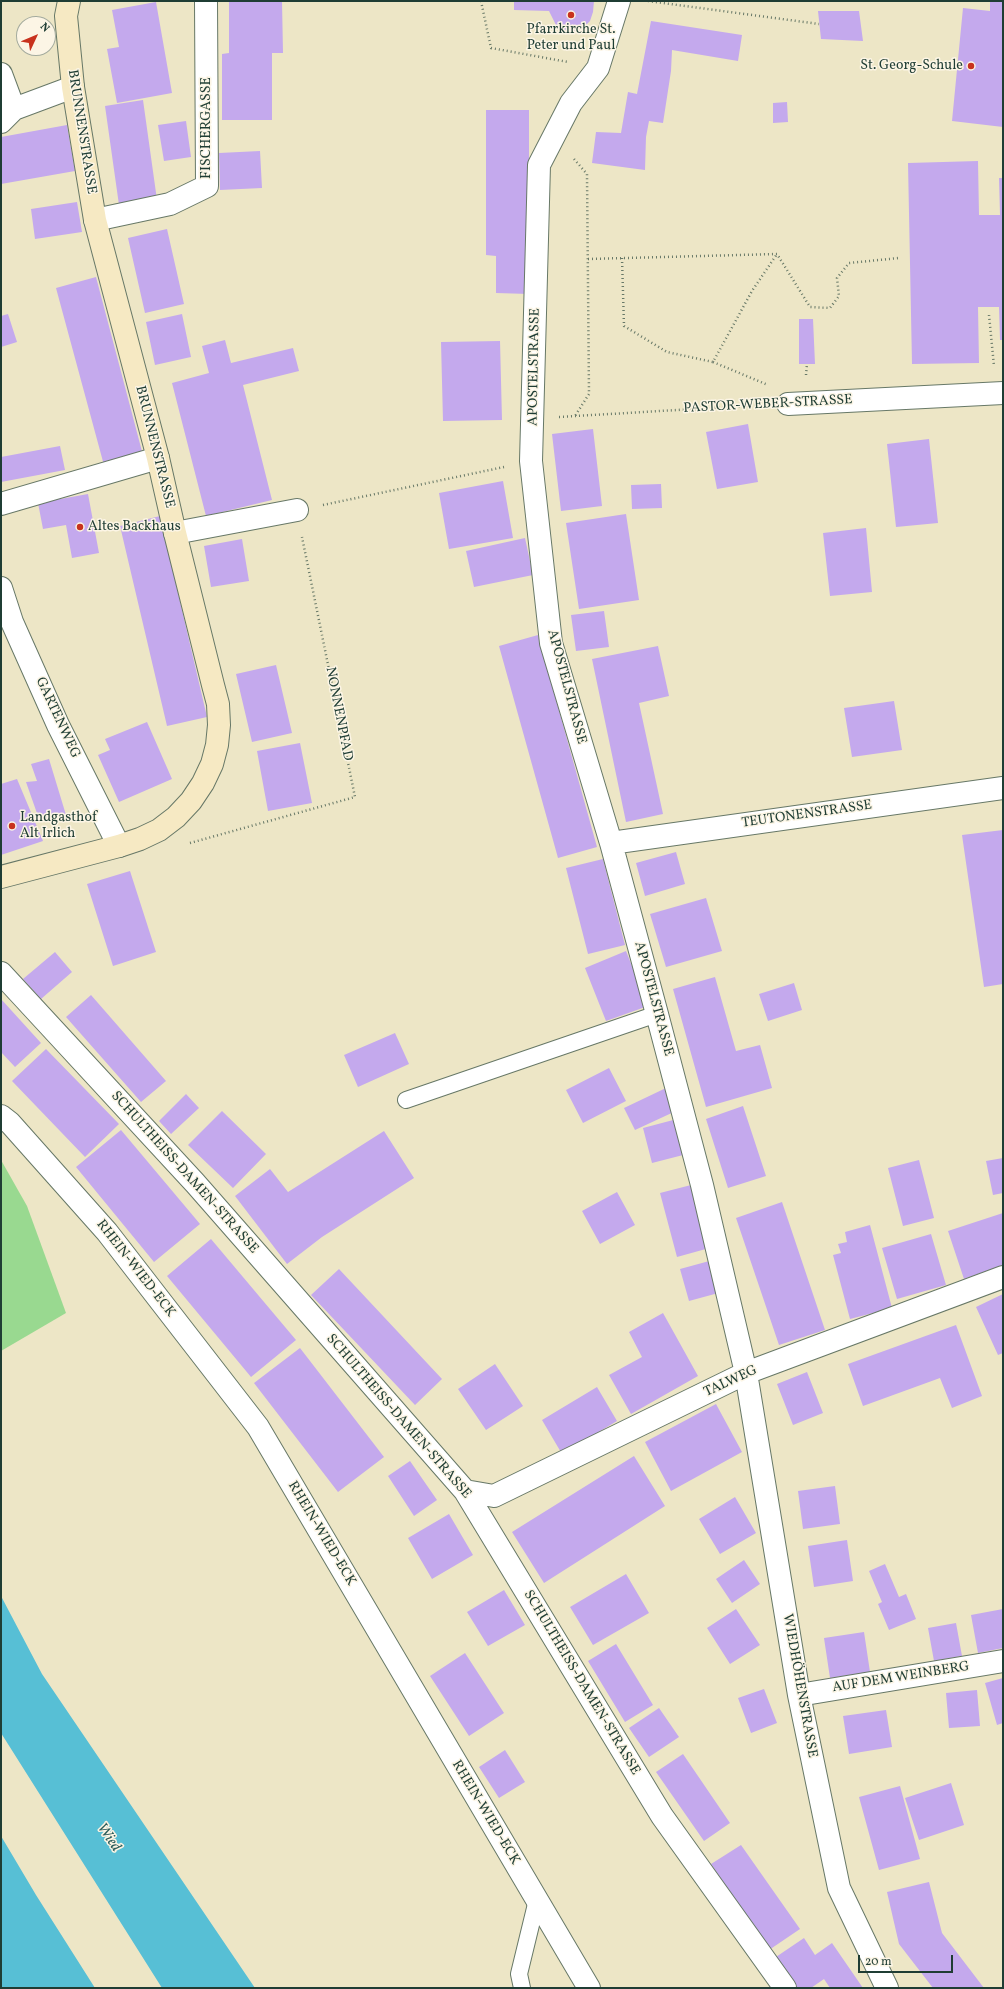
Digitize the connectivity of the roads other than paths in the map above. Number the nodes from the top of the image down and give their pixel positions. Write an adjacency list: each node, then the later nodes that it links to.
1 (69, 1): 5 (street, BRUNNENSTRASSE)
2 (206, 1): 7 (street, FISCHERGASSE)
3 (619, 1): 16 (street, APOSTELSTRASSE)
4 (1, 74): 6 (street)
5 (73, 87): 6 (street); 7 (street, BRUNNENSTRASSE)
6 (7, 116)
7 (95, 220): 10 (street, BRUNNENSTRASSE)
8 (1000, 393): 9 (street, PASTOR-WEBER-STRASSE)
9 (788, 404)
10 (158, 458): 11 (street); 13 (street, BRUNNENSTRASSE)
11 (1, 504)
12 (297, 510): 13 (street)
13 (175, 533): 17 (street, BRUNNENSTRASSE)
14 (1, 588): 17 (street, GARTENWEG)
15 (1003, 788): 16 (street, TEUTONENSTRASSE)
16 (611, 843): 20 (street, APOSTELSTRASSE)
17 (120, 846): 18 (street, BRUNNENSTRASSE)
18 (1, 878)
19 (1, 973): 25 (street, SCHULTHEISS-DAMEN-STRASSE)
20 (657, 1014): 21 (lane); 24 (street, APOSTELSTRASSE)
21 (406, 1100)
22 (1, 1116): 28 (street, RHEIN-WIED-ECK)
23 (1003, 1277): 24 (street, TALWEG)
24 (746, 1373): 25 (street, TALWEG); 27 (street, WIEDHÖHENSTRASSE)
25 (465, 1491): 31 (street, SCHULTHEISS-DAMEN-STRASSE)
26 (1003, 1661): 27 (street, AUF DEM WEINBERG)
27 (799, 1695): 32 (street, WIEDHÖHENSTRASSE)
28 (536, 1900): 29 (lane); 30 (street, RHEIN-WIED-ECK)
29 (522, 1988)
30 (589, 1988)
31 (785, 1988)
32 (887, 1988)

